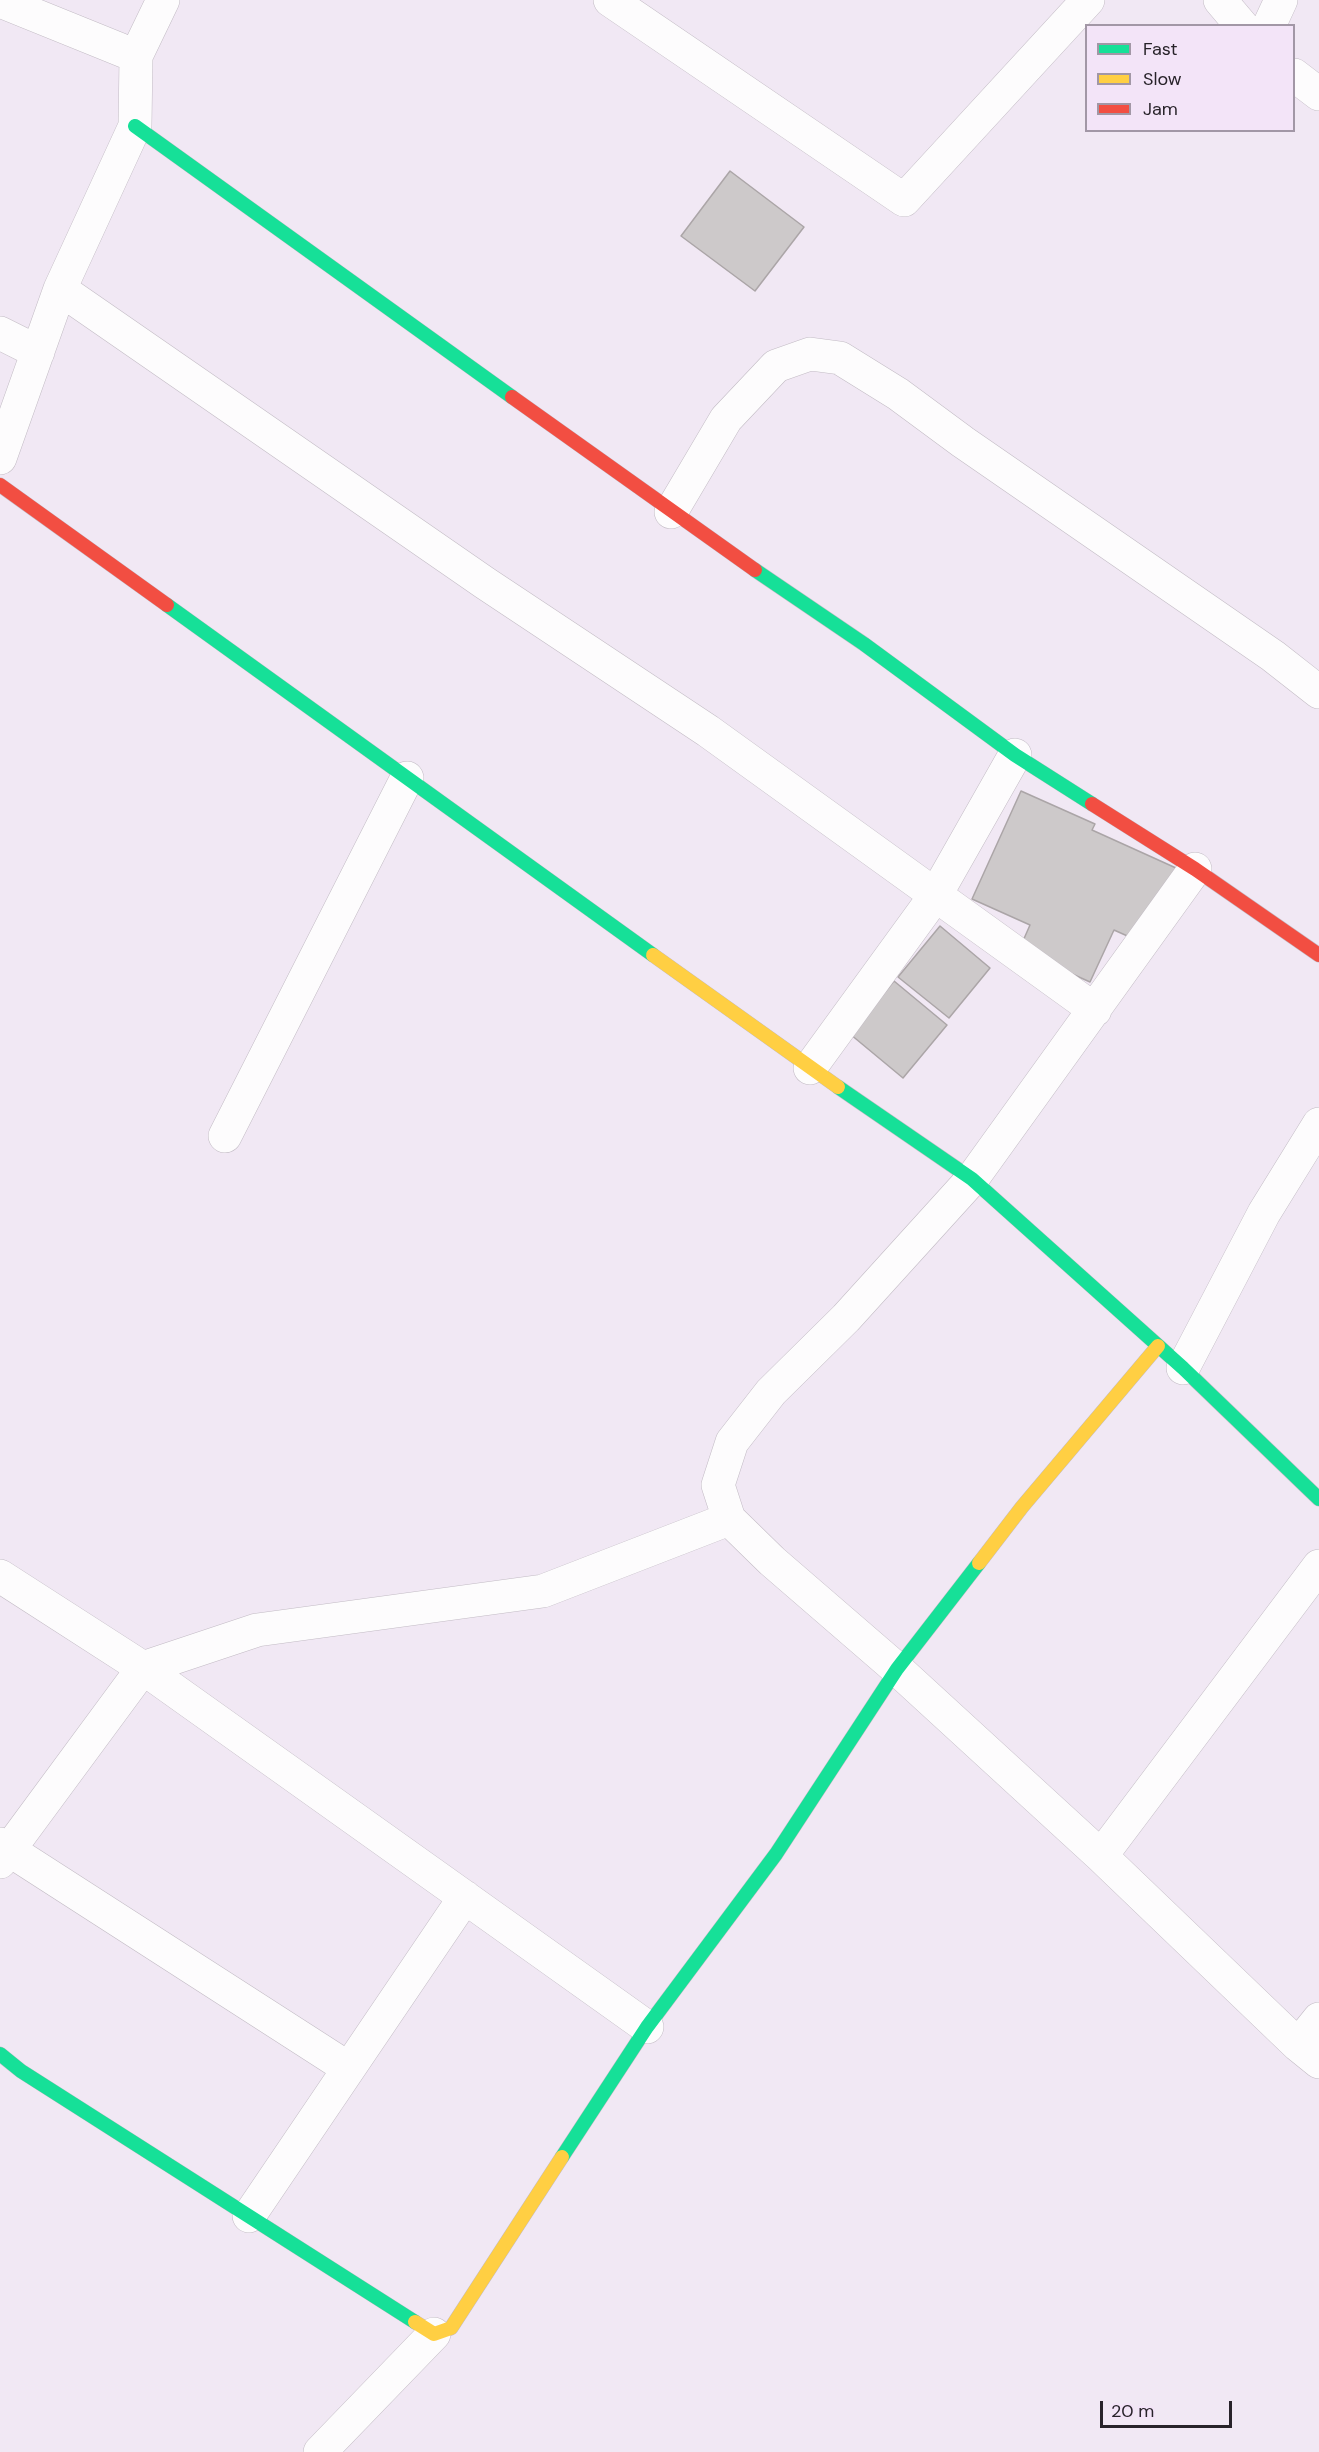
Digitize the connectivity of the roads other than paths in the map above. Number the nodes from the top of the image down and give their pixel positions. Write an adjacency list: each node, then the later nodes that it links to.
1 (163, 0): 9 (street)
2 (610, 0): 3 (street)
3 (1088, 0)
4 (1220, 0): 7 (street)
5 (1281, 0): 8 (street)
6 (0, 1): 9 (street)
7 (1240, 24)
8 (1270, 24)
9 (136, 56): 12 (street)
10 (1295, 76): 11 (street)
11 (1319, 94)
12 (135, 126): 13 (street); 18 (street)
13 (60, 289): 15 (street); 23 (street)
14 (0, 333): 15 (street)
15 (38, 352): 16 (street)
16 (0, 458)
17 (0, 485): 21 (street)
18 (671, 512): 19 (street); 20 (street)
19 (1319, 692)
20 (1015, 755): 22 (street); 23 (street)
21 (407, 778): 26 (street); 28 (street)
22 (1195, 869): 24 (street); 25 (street)
23 (935, 896): 25 (street); 26 (street)
24 (1319, 955)
25 (1095, 1010): 29 (street)
26 (810, 1068): 29 (street)
27 (1319, 1124): 31 (street)
28 (225, 1136)
29 (972, 1179): 30 (street); 33 (street)
30 (1158, 1346): 31 (street); 37 (street)
31 (1183, 1368): 32 (street)
32 (1319, 1499)
33 (729, 1520): 36 (street); 37 (street)
34 (1319, 1566): 39 (street)
35 (0, 1576): 36 (street)
36 (143, 1668): 38 (street); 40 (street)
37 (897, 1669): 39 (street); 42 (street)
38 (3, 1852): 45 (street)
39 (1101, 1856): 44 (street)
40 (465, 1897): 42 (street); 45 (street)
41 (1319, 2019): 44 (street)
42 (647, 2027): 47 (street)
43 (0, 2054): 46 (street)
44 (1308, 2054)
45 (348, 2068): 46 (street)
46 (249, 2216): 47 (street)
47 (434, 2334): 48 (street)
48 (320, 2452)

